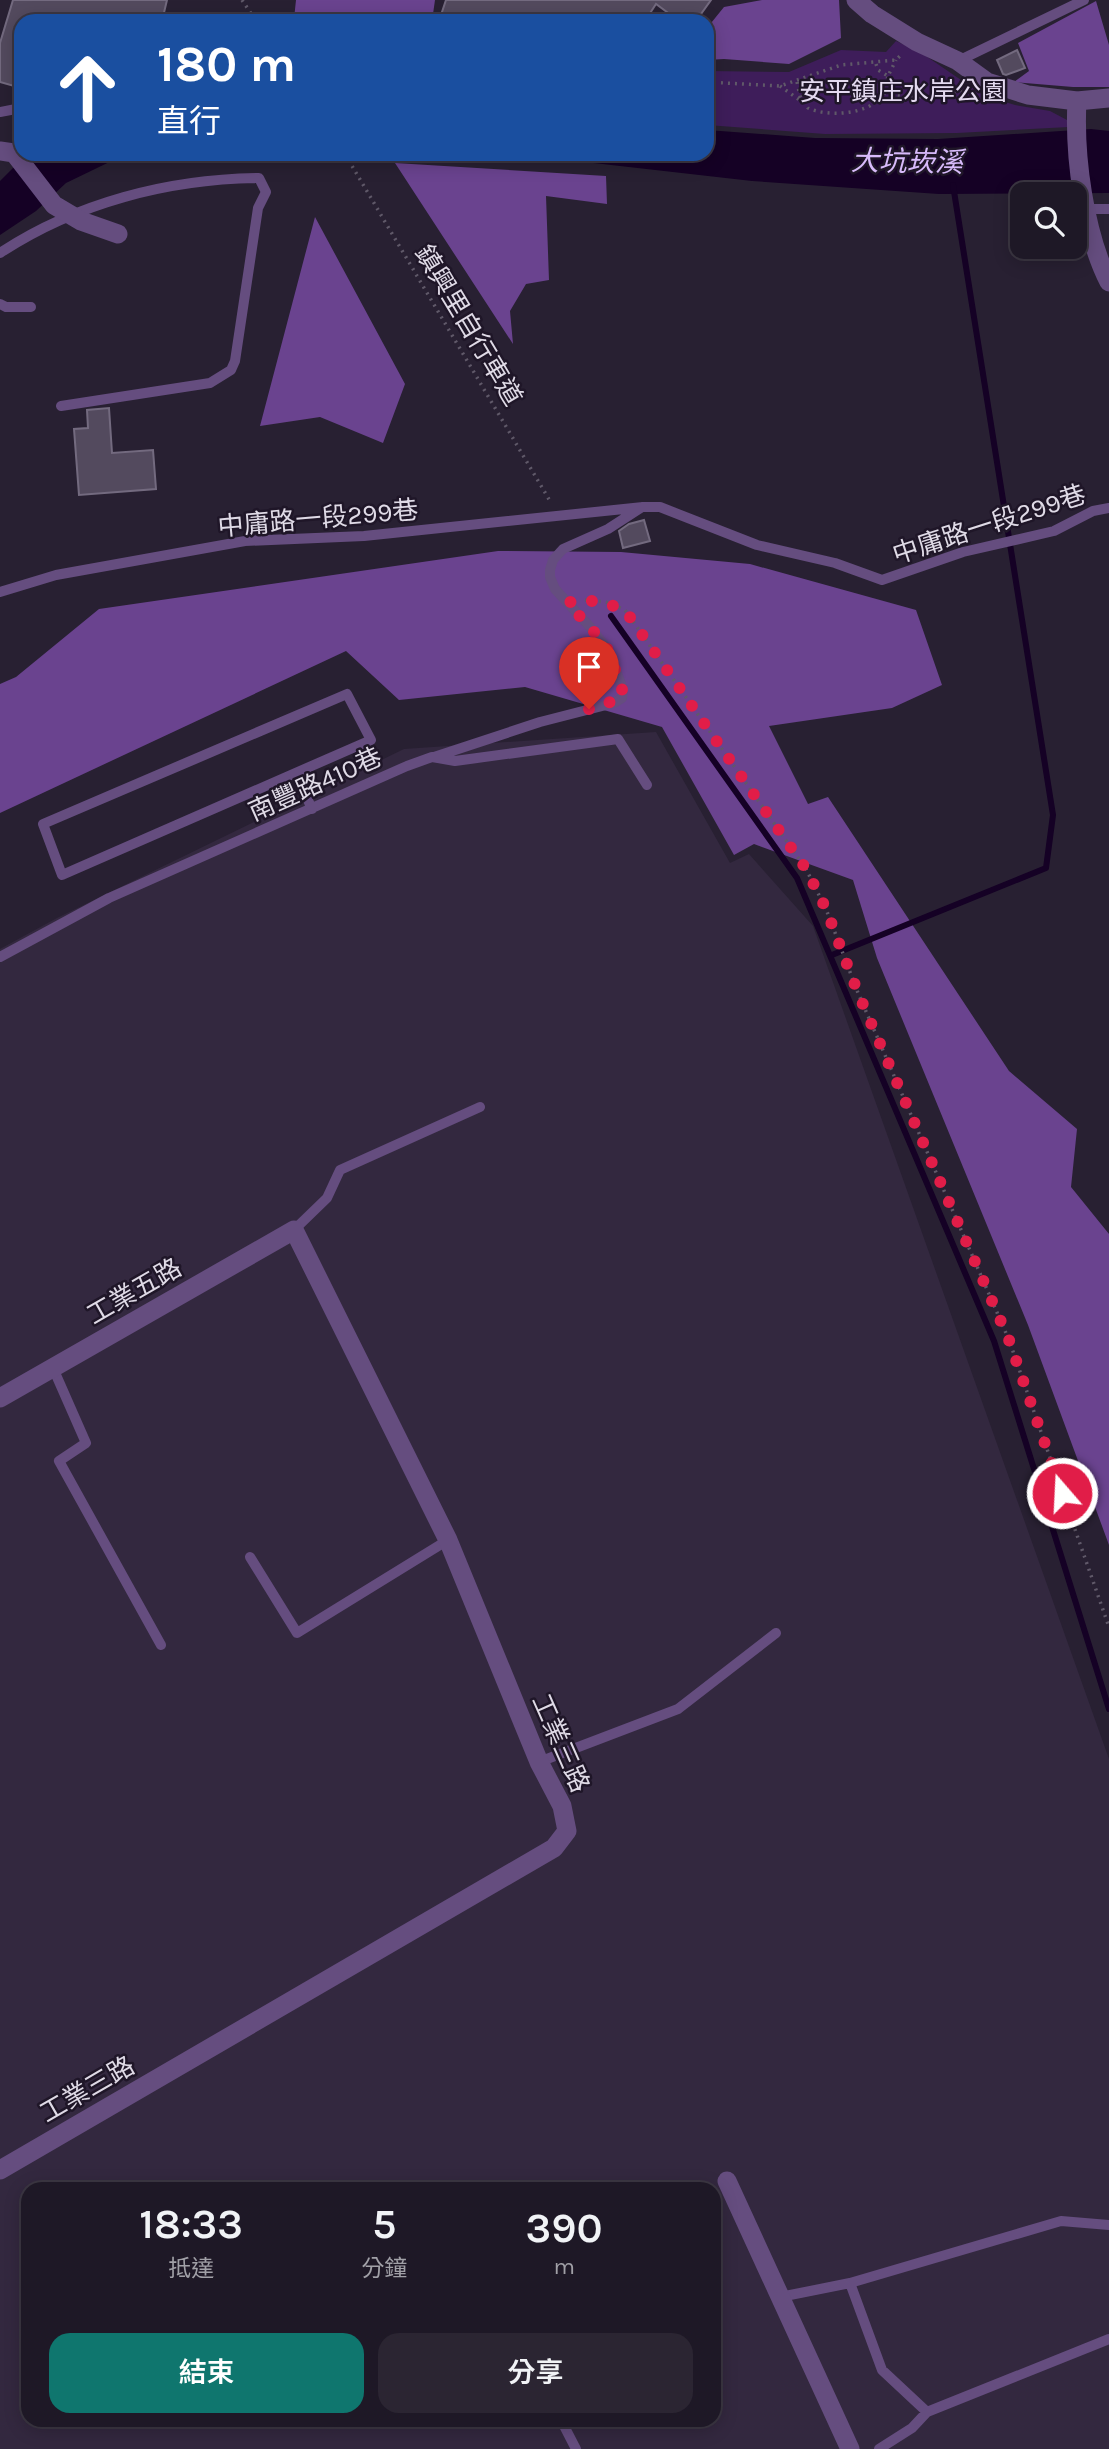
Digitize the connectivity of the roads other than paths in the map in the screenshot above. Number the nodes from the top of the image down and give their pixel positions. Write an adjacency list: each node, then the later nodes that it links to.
1 (856, 0): 3 (street)
2 (1084, 0): 3 (lane)
3 (958, 61): 5 (street)
4 (1109, 98): 5 (street)
5 (1077, 101): 7 (street)
6 (15, 161): 10 (street)
7 (1082, 182)
8 (1087, 205): 9 (lane)
9 (1109, 209)
10 (71, 215): 12 (street); 13 (lane); 17 (lane)
11 (1087, 215): 14 (street)
12 (118, 234)
13 (0, 253)
14 (1109, 282)
15 (0, 304): 16 (lane)
16 (31, 307)
17 (61, 406)
18 (643, 507): 19 (lane, 中庸路一段299巷); 20 (lane, 中庸路一段299巷); 21 (lane)
19 (1109, 509)
20 (0, 592)
21 (432, 757): 23 (lane, 南豐路410巷); 24 (lane, 南豐路410巷)
22 (296, 774): 22 (lane); 24 (lane)
23 (647, 785)
24 (312, 809): 25 (lane, 南豐路410巷)
25 (0, 957)
26 (480, 1107): 27 (lane)
27 (294, 1230): 28 (street, 工業五路); 30 (street, 工業三路)
28 (53, 1368): 29 (street, 工業五路); 33 (lane)
29 (0, 1398)
30 (448, 1540): 31 (lane); 34 (street, 工業三路)
31 (250, 1557)
32 (776, 1633): 34 (lane)
33 (161, 1645)
34 (538, 1762): 35 (street, 工業三路)
35 (0, 2170)
36 (727, 2180): 39 (street)
37 (1109, 2225): 38 (lane)
38 (850, 2283): 39 (lane); 41 (lane)
39 (780, 2297): 43 (street)
40 (1109, 2339): 41 (lane)
41 (927, 2412): 45 (lane)
42 (565, 2427): 44 (lane)
43 (849, 2448)
44 (576, 2449)
45 (879, 2449)

